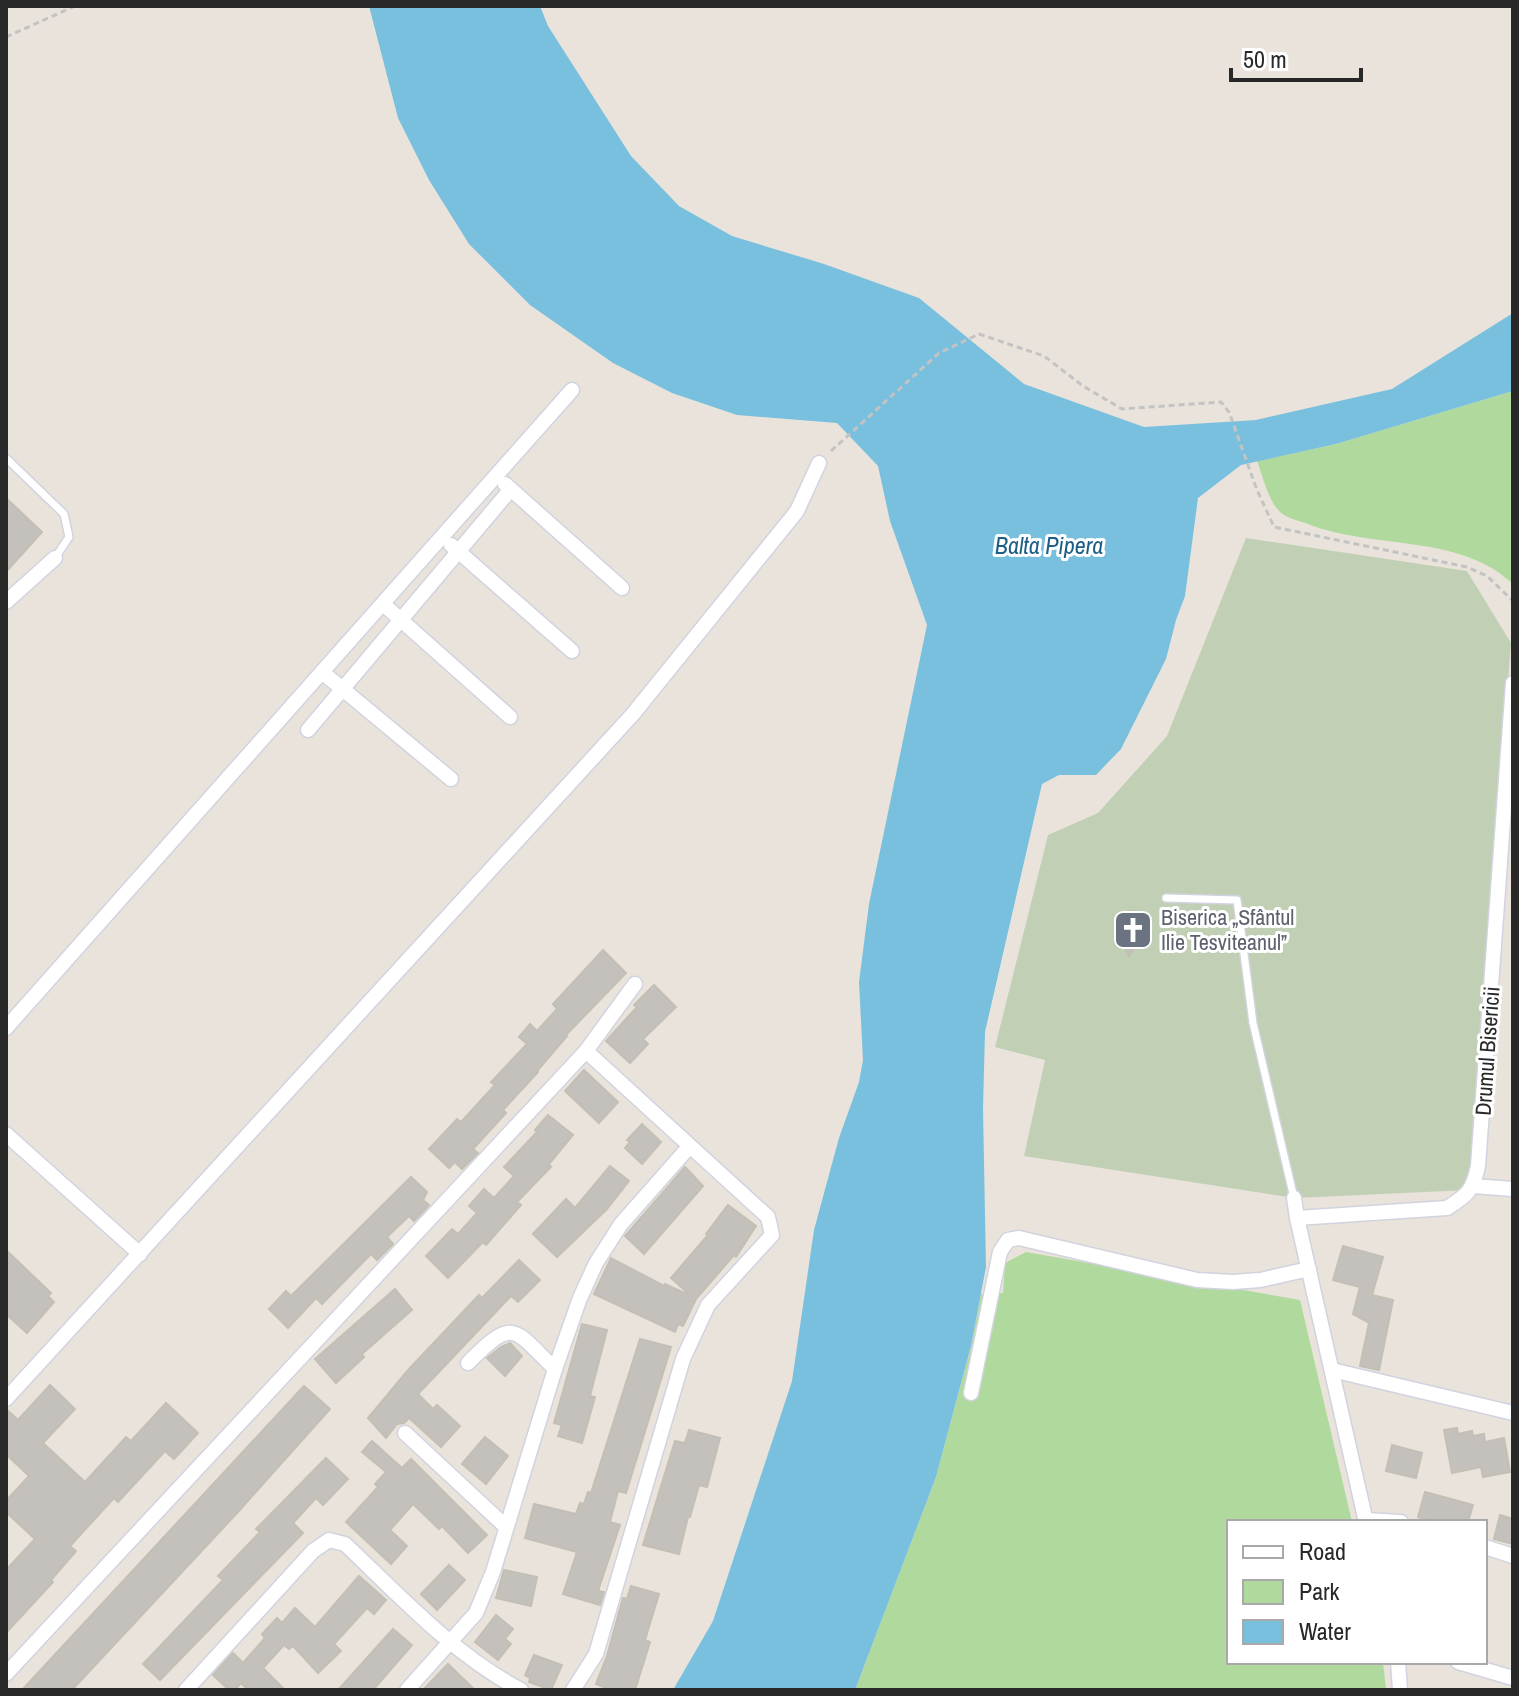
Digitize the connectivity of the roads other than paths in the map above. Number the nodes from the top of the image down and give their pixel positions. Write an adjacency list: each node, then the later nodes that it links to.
1 (572, 390): 4 (street)
2 (6, 458): 8 (lane)
3 (819, 463): 31 (street)
4 (496, 476): 5 (street); 6 (street)
5 (511, 489): 7 (street); 9 (street)
6 (442, 537): 7 (street); 11 (street)
7 (458, 551): 12 (street); 13 (street)
8 (55, 558): 10 (street)
9 (622, 588)
10 (7, 599)
11 (383, 604): 12 (street); 14 (street)
12 (401, 620): 16 (street); 18 (street)
13 (572, 651)
14 (322, 672): 16 (street); 23 (street)
15 (1513, 683): 17 (street, Drumul Bisericii)
16 (342, 689): 19 (street); 20 (street)
17 (1512, 703): 27 (street, Drumul Bisericii)
18 (510, 717)
19 (308, 730)
20 (451, 779)
21 (1166, 898): 29 (lane)
22 (635, 984): 24 (street)
23 (6, 1028)
24 (586, 1051): 26 (street); 47 (street)
25 (6, 1134): 31 (street)
26 (689, 1147): 34 (street); 52 (street)
27 (1473, 1186): 28 (street); 30 (street)
28 (1513, 1189)
29 (1294, 1198): 30 (street)
30 (1297, 1218): 32 (street)
31 (140, 1254): 37 (street)
32 (1309, 1269): 35 (street); 36 (street)
33 (468, 1363): 34 (street)
34 (555, 1369): 41 (street)
35 (1332, 1370): 38 (street); 40 (street)
36 (971, 1393)
37 (6, 1399)
38 (1513, 1413)
39 (405, 1433): 41 (street)
40 (1366, 1520)
41 (505, 1526): 44 (street)
42 (1487, 1548): 43 (street)
43 (1513, 1556)
44 (451, 1643): 49 (street); 50 (street); 51 (street)
45 (1398, 1664): 53 (street)
46 (1465, 1664): 48 (street)
47 (6, 1674)
48 (1513, 1678)
49 (186, 1690)
50 (407, 1690)
51 (521, 1690)
52 (573, 1690)
53 (1400, 1690)

